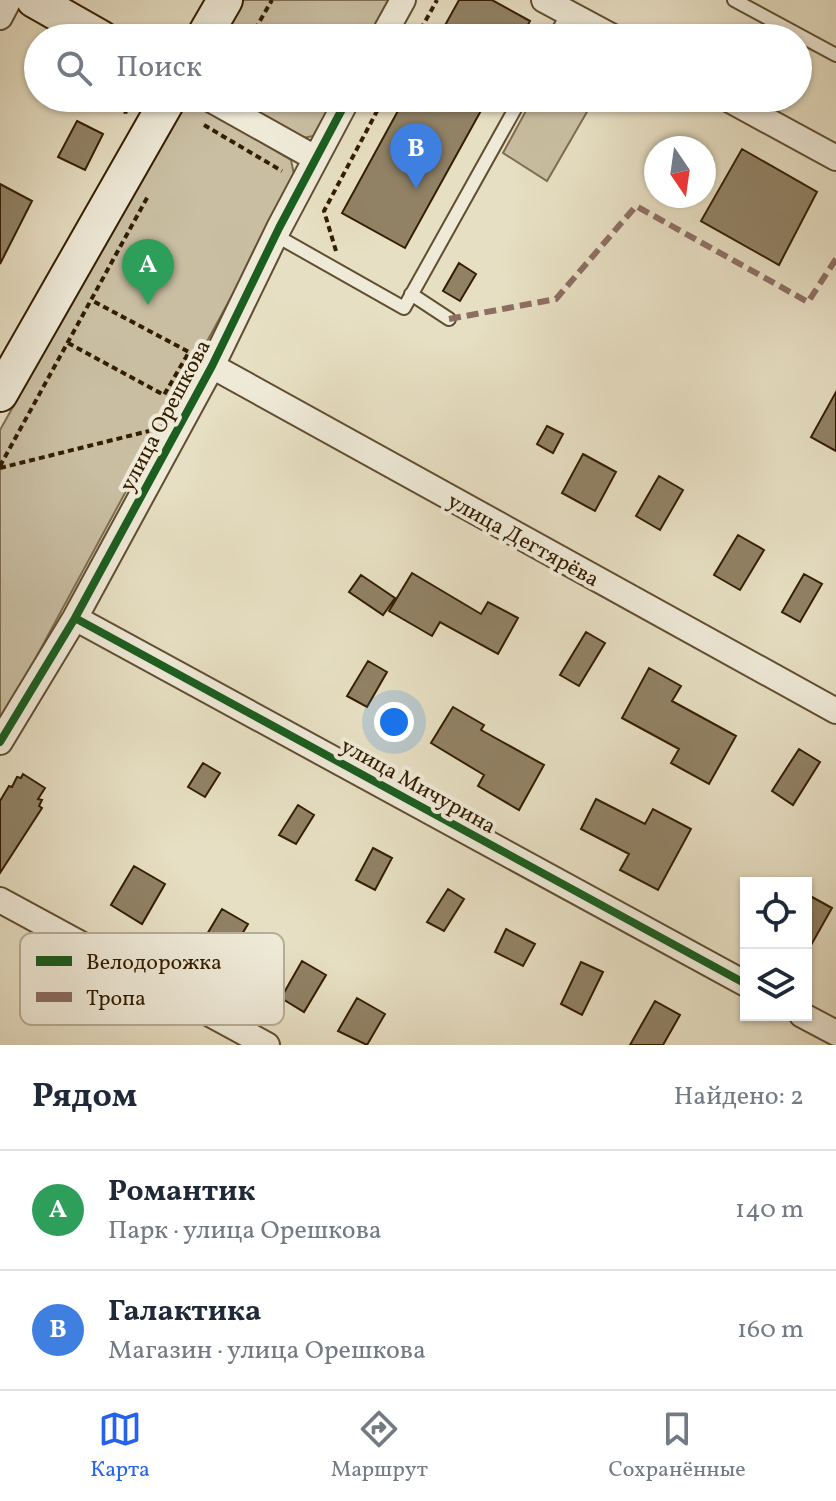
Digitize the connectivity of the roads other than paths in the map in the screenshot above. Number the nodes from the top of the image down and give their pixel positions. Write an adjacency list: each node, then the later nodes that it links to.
1 (9, 0): 8 (street)
2 (34, 0): 9 (street)
3 (225, 0): 10 (street)
4 (403, 0): 11 (street)
5 (544, 0): 7 (street)
6 (734, 0): 14 (lane)
7 (568, 13): 12 (lane); 13 (street)
8 (0, 17)
9 (76, 24)
10 (211, 24)
11 (390, 24)
12 (562, 24)
13 (589, 24)
14 (779, 24)
15 (812, 42): 16 (lane)
16 (836, 55)
17 (161, 112): 28 (street)
18 (233, 112): 22 (street)
19 (340, 112): 22 (street, улица Орешкова)
20 (513, 112): 25 (lane)
21 (752, 112): 23 (street)
22 (315, 158): 24 (street, улица Орешкова)
23 (836, 158)
24 (275, 235): 25 (lane); 27 (street, улица Орешкова)
25 (411, 294): 26 (lane)
26 (449, 319)
27 (212, 366): 29 (street, улица Орешкова); 30 (street, улица Дегтярёва)
28 (0, 394)
29 (75, 618): 31 (street, улица Орешкова); 34 (street, улица Мичурина)
30 (836, 711)
31 (0, 742)
32 (0, 900): 33 (street)
33 (61, 933)
34 (740, 981)
35 (812, 1020): 37 (street)
36 (230, 1025): 38 (street)
37 (836, 1033)
38 (267, 1045)

